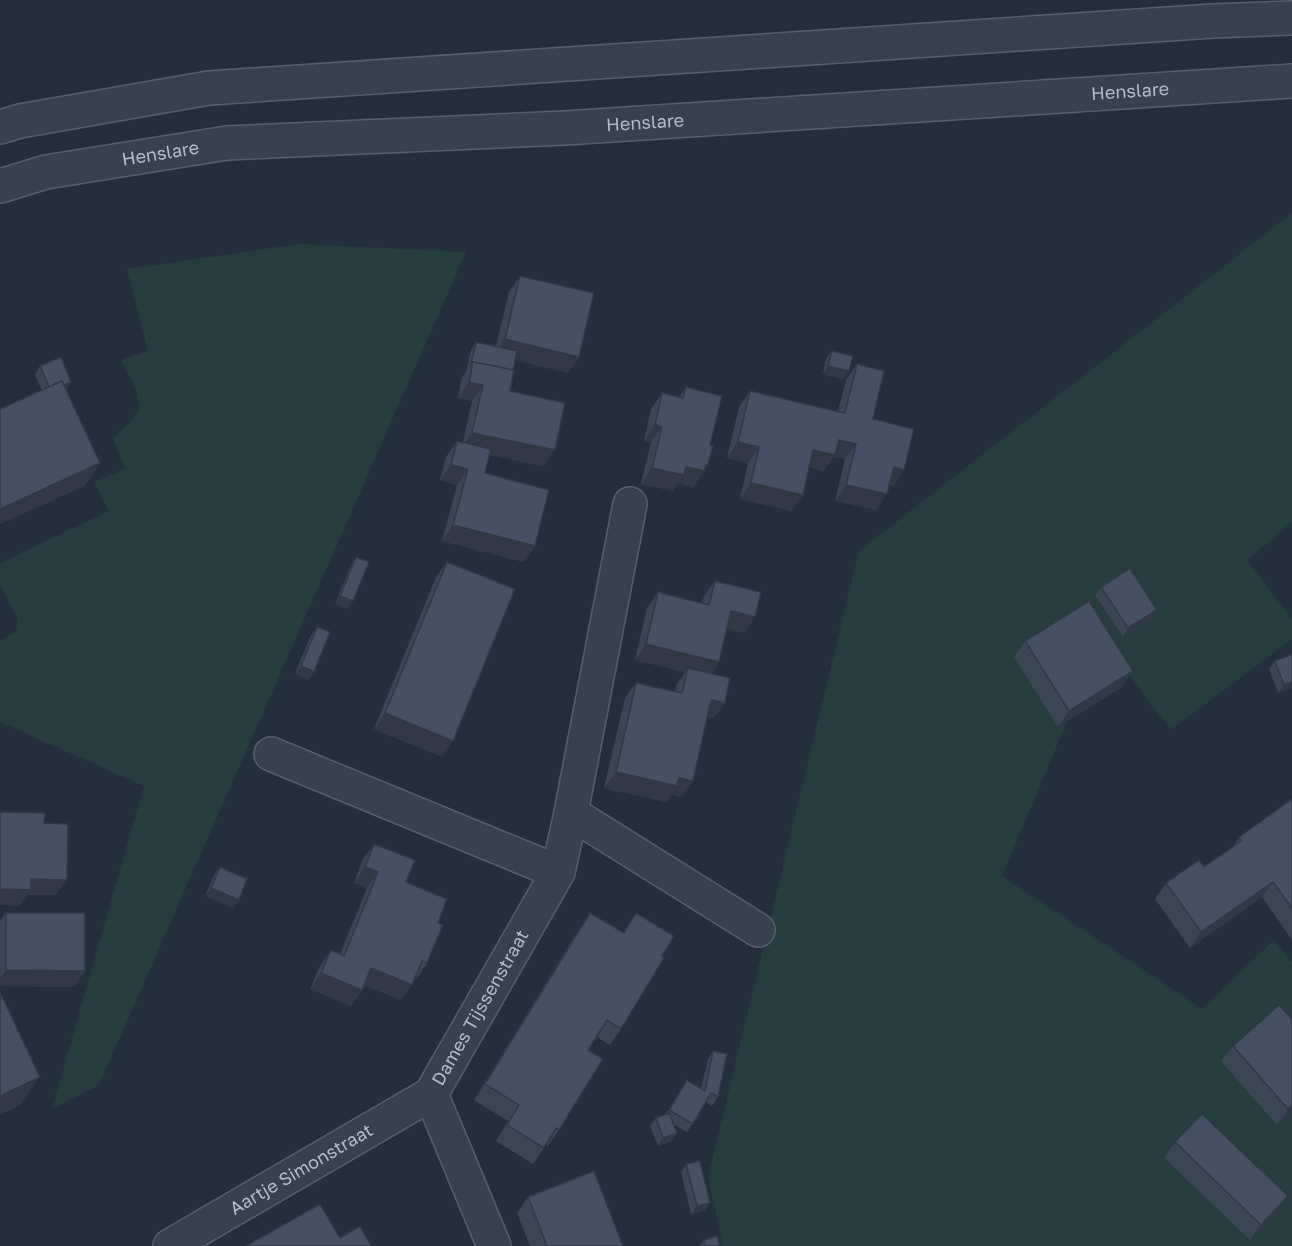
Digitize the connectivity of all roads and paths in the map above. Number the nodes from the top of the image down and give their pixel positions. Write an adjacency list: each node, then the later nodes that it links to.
1 (1292, 18): 3 (street)
2 (1292, 81): 4 (street, Henslare)
3 (0, 127)
4 (0, 186)
5 (630, 504): 7 (street, Dames Tijssenstraat)
6 (271, 754): 8 (street)
7 (571, 813): 8 (street, Dames Tijssenstraat); 9 (street)
8 (558, 872): 10 (street, Dames Tijssenstraat)
9 (758, 930)
10 (431, 1094): 11 (street, Aartje Simonstraat); 12 (street, Dames Tijssenstraat)
11 (170, 1246)
12 (494, 1246)

